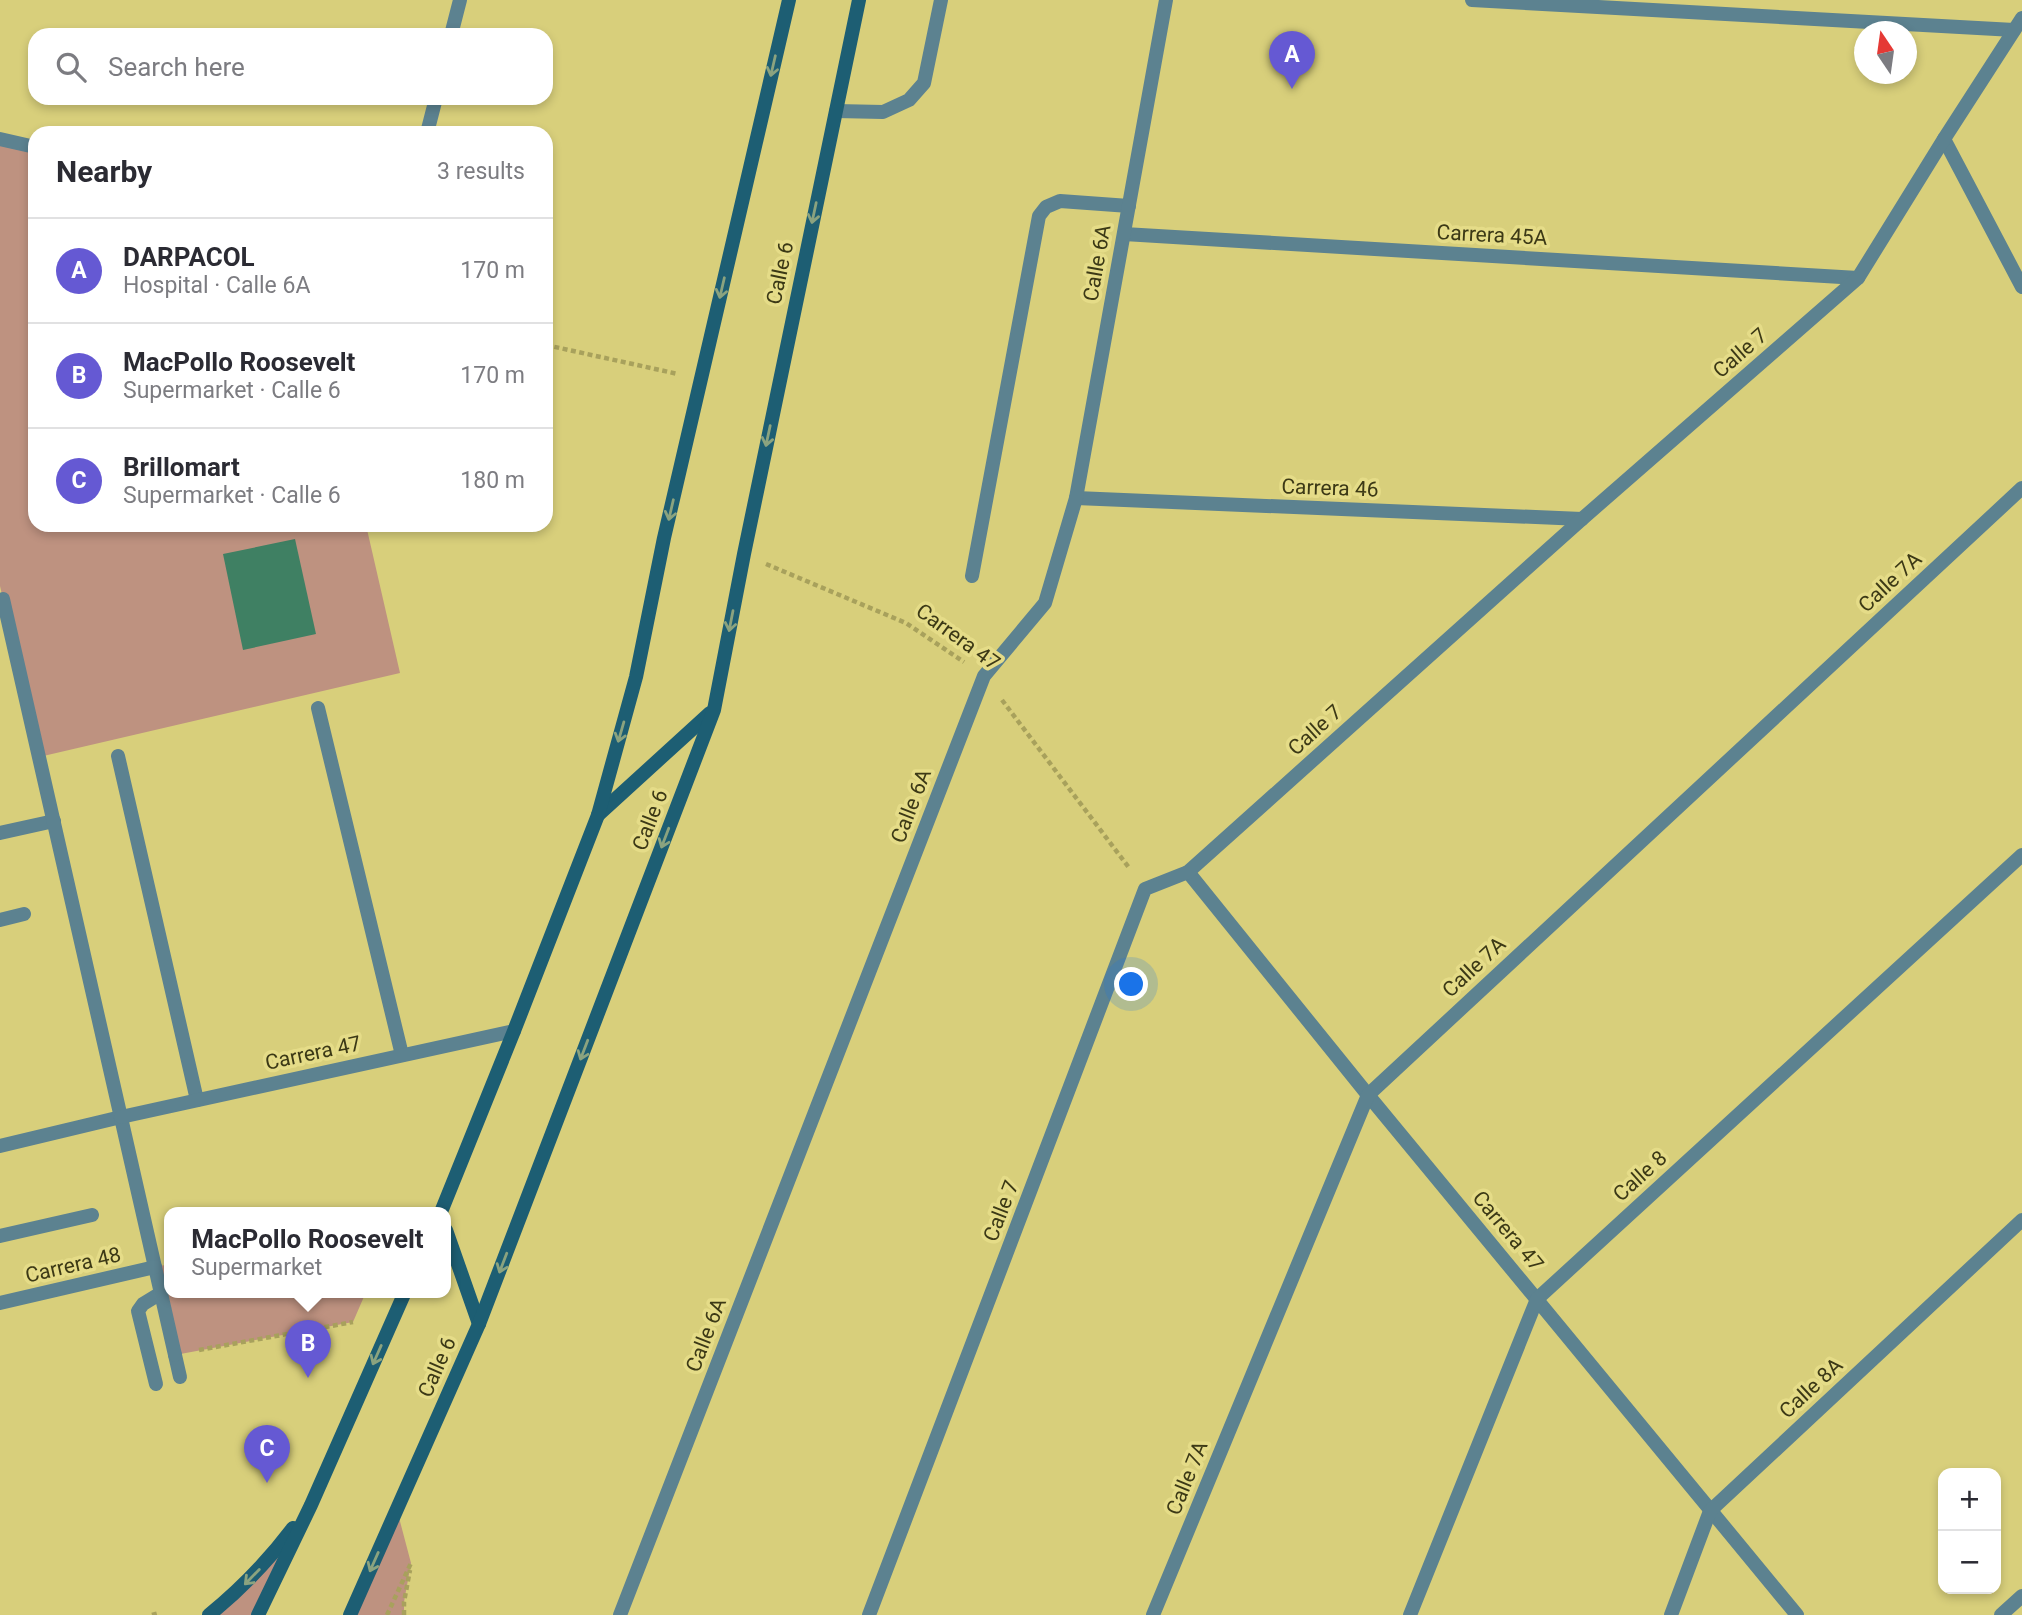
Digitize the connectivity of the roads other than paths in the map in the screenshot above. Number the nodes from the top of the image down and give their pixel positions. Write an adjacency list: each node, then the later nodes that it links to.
1 (460, 0): 8 (street)
2 (789, 0): 27 (main road, one-way to 27)
3 (859, 0): 10 (main road, Calle 6)
4 (941, 0): 10 (street)
5 (1166, 0): 15 (street, Calle 6A)
6 (1472, 0): 7 (street)
7 (2018, 24): 13 (street, Calle 7)
8 (453, 28)
9 (434, 105): 11 (street)
10 (836, 111): 25 (main road, Calle 6, one-way to 25)
11 (430, 126)
12 (0, 139): 14 (street)
13 (1944, 139): 17 (street, Calle 7); 18 (street)
14 (28, 145)
15 (1129, 206): 16 (street, Calle 6A); 22 (street)
16 (1124, 234): 17 (street, Carrera 45A); 20 (street, Calle 6A)
17 (1858, 278): 21 (street, Calle 7)
18 (2022, 287)
19 (2022, 488): 36 (street, Calle 7A)
20 (1076, 498): 21 (street, Carrera 46); 59 (street, Calle 6A)
21 (1581, 519): 31 (street, Calle 7)
22 (972, 576)
23 (1, 599): 28 (street)
24 (318, 708): 35 (street)
25 (714, 710): 27 (main road); 50 (main road, Calle 6, one-way to 50)
26 (118, 756): 37 (street)
27 (598, 815): 34 (main road)
28 (54, 821): 29 (street); 38 (street)
29 (0, 833)
30 (2022, 855): 48 (street, Calle 8)
31 (1188, 872): 36 (street, Carrera 47); 60 (street, Calle 7)
32 (24, 915): 33 (street)
33 (0, 920)
34 (514, 1031): 35 (street, Carrera 47); 40 (main road)
35 (402, 1055): 37 (street, Carrera 47)
36 (1368, 1095): 48 (street, Carrera 47); 61 (street, Calle 7A)
37 (197, 1100): 38 (street, Carrera 47)
38 (121, 1117): 39 (street, Carrera 47); 45 (street)
39 (0, 1146)
40 (443, 1207)
41 (92, 1215): 43 (street)
42 (2022, 1220): 54 (street, Calle 8A)
43 (0, 1236)
44 (451, 1244): 50 (main road)
45 (155, 1267): 46 (street); 49 (street, Carrera 48)
46 (161, 1293): 51 (street); 52 (street)
47 (402, 1298): 53 (main road, one-way to 53)
48 (1537, 1299): 54 (street, Carrera 47); 62 (street, Calle 8)
49 (0, 1303)
50 (479, 1324): 58 (main road, Calle 6, one-way to 58)
51 (180, 1377)
52 (156, 1384)
53 (311, 1505): 56 (main road, one-way to 56); 57 (main road)
54 (1710, 1511): 63 (street, Calle 8A); 64 (street, Carrera 47)
55 (2022, 1596): 65 (street)
56 (209, 1615)
57 (258, 1615)
58 (350, 1615)
59 (620, 1615)
60 (869, 1615)
61 (1153, 1615)
62 (1410, 1615)
63 (1671, 1615)
64 (1797, 1615)
65 (2001, 1615)

